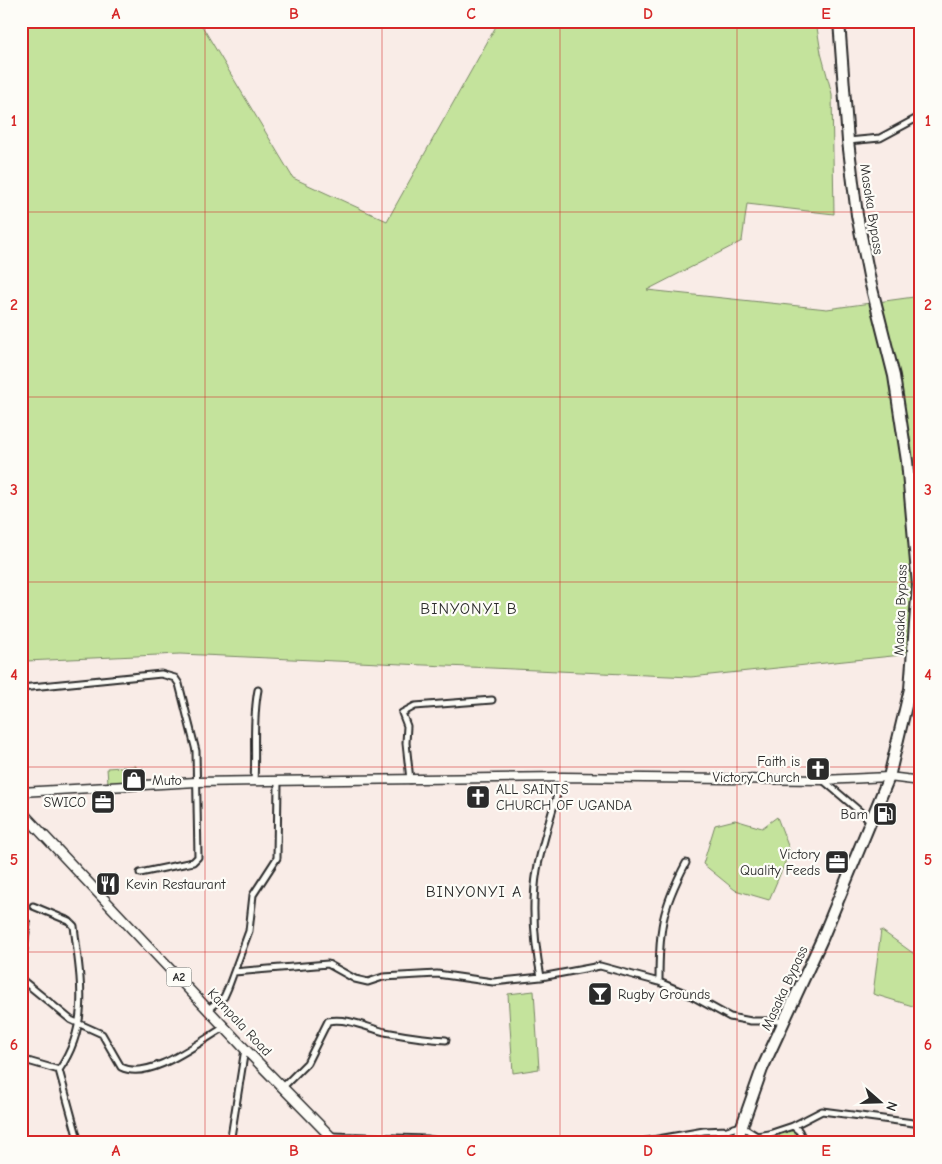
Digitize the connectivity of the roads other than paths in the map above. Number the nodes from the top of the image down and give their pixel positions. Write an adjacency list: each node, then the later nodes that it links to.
1 (839, 21): 3 (highway, Masaka Bypass)
2 (921, 116): 3 (street)
3 (848, 141): 7 (highway, Masaka Bypass)
4 (21, 688): 13 (street)
5 (258, 690): 10 (street)
6 (492, 700): 11 (street)
7 (889, 776): 9 (main road); 12 (main road); 17 (highway, Masaka Bypass)
8 (562, 777): 9 (main road); 11 (main road); 24 (street)
9 (823, 780): 17 (street)
10 (254, 781): 13 (main road); 14 (main road)
11 (410, 781): 14 (main road)
12 (921, 781)
13 (196, 782): 15 (main road); 19 (street)
14 (278, 782): 22 (street)
15 (21, 792)
16 (21, 811): 27 (main road, Kampala Road / A2)
17 (871, 821): 28 (highway, Masaka Bypass)
18 (686, 863): 26 (street)
19 (140, 873)
20 (33, 906): 29 (street)
21 (27, 923): 23 (street)
22 (234, 972): 24 (street); 27 (street)
23 (21, 974)
24 (541, 977): 26 (street)
25 (21, 979): 29 (street)
26 (659, 982): 28 (street)
27 (208, 1009): 30 (main road, Kampala Road / A2)
28 (784, 1021): 37 (highway, Masaka Bypass)
29 (79, 1024): 30 (street); 34 (street)
30 (225, 1026): 32 (main road, Kampala Road / A2)
31 (446, 1040): 35 (street)
32 (245, 1049): 35 (main road, Kampala Road / A2); 41 (street)
33 (21, 1059): 34 (street)
34 (60, 1070): 40 (street)
35 (283, 1087): 39 (main road, Kampala Road / A2)
36 (921, 1124): 38 (street)
37 (741, 1126): 38 (street); 43 (street); 44 (highway, Masaka Bypass)
38 (793, 1126): 45 (street)
39 (334, 1140): 42 (street)
40 (79, 1143)
41 (230, 1143)
42 (448, 1143)
43 (635, 1143)
44 (736, 1143)
45 (805, 1143)

